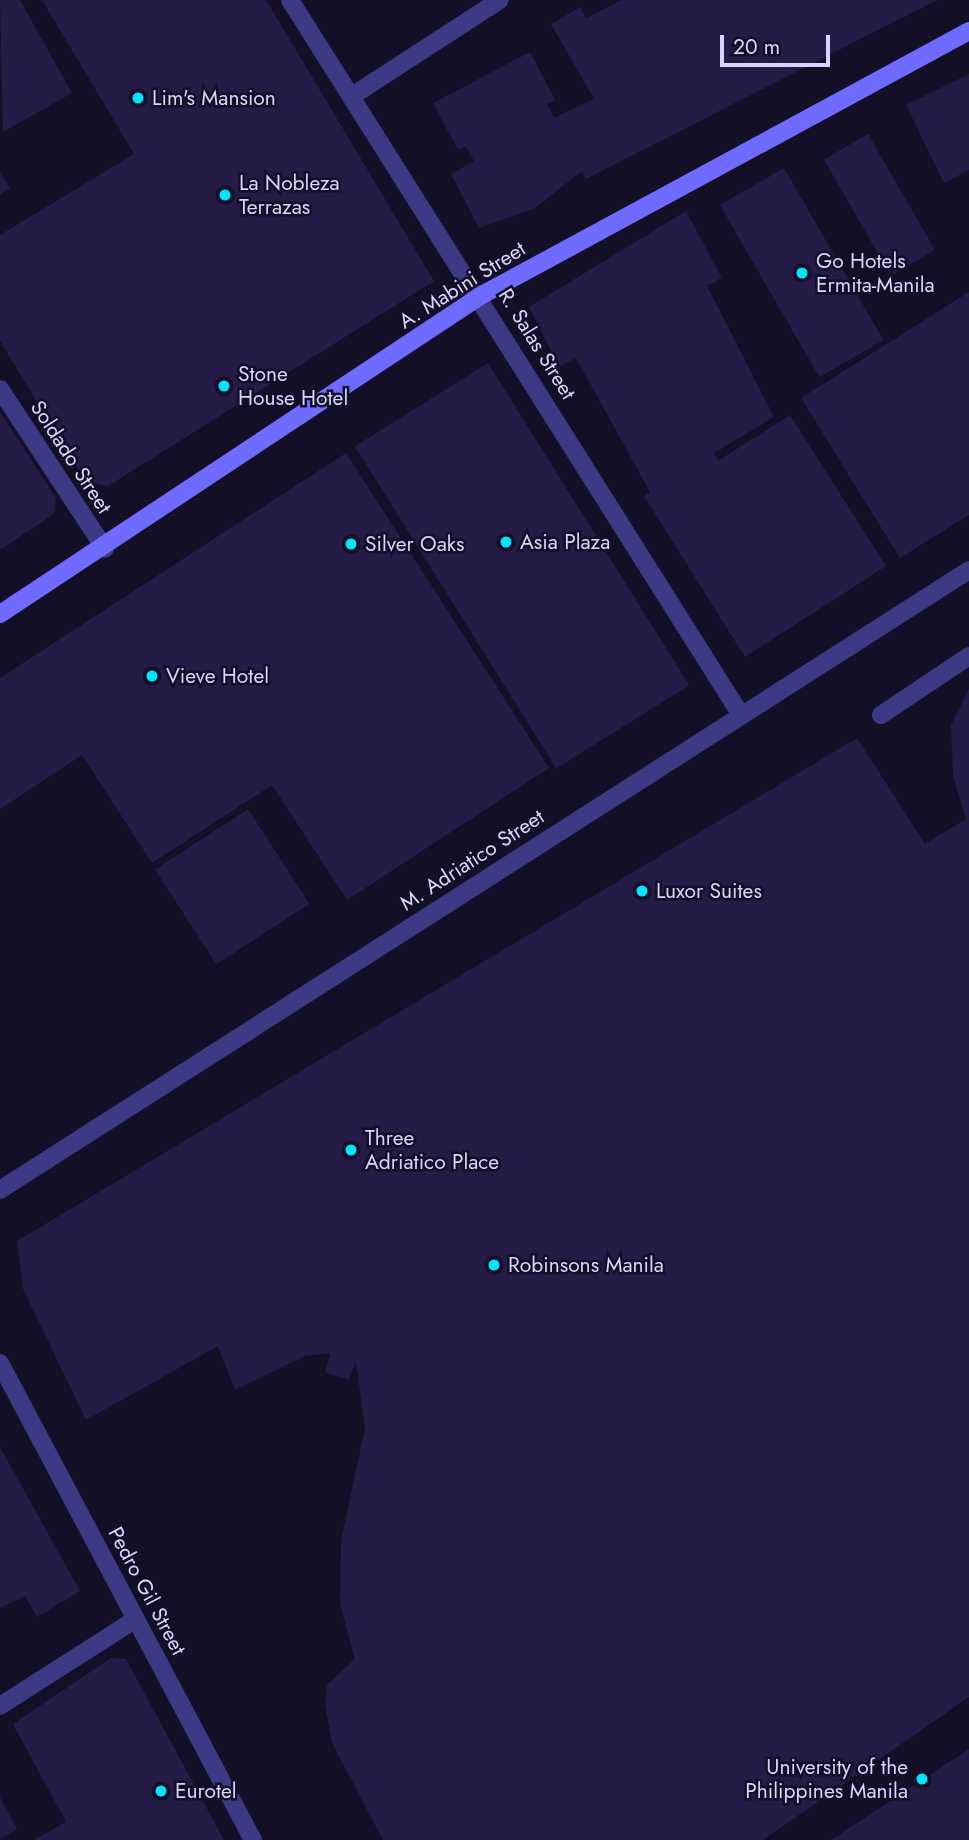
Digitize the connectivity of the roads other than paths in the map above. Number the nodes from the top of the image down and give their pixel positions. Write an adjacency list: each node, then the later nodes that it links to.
1 (290, 0): 4 (street, R. Salas Street)
2 (500, 0): 4 (street)
3 (969, 31): 5 (main road, A. Mabini Street)
4 (352, 96): 5 (street, R. Salas Street)
5 (480, 296): 7 (main road, A. Mabini Street); 11 (street, R. Salas Street)
6 (0, 389): 7 (street, Soldado Street)
7 (105, 549): 9 (main road, A. Mabini Street)
8 (969, 570): 11 (street, M. Adriatico Street)
9 (0, 614)
10 (969, 656): 12 (street)
11 (741, 715): 13 (street, M. Adriatico Street)
12 (881, 715)
13 (0, 1190)
14 (0, 1363): 15 (street, Pedro Gil Street)
15 (136, 1619): 16 (street); 17 (street, Pedro Gil Street)
16 (0, 1706)
17 (253, 1840)

